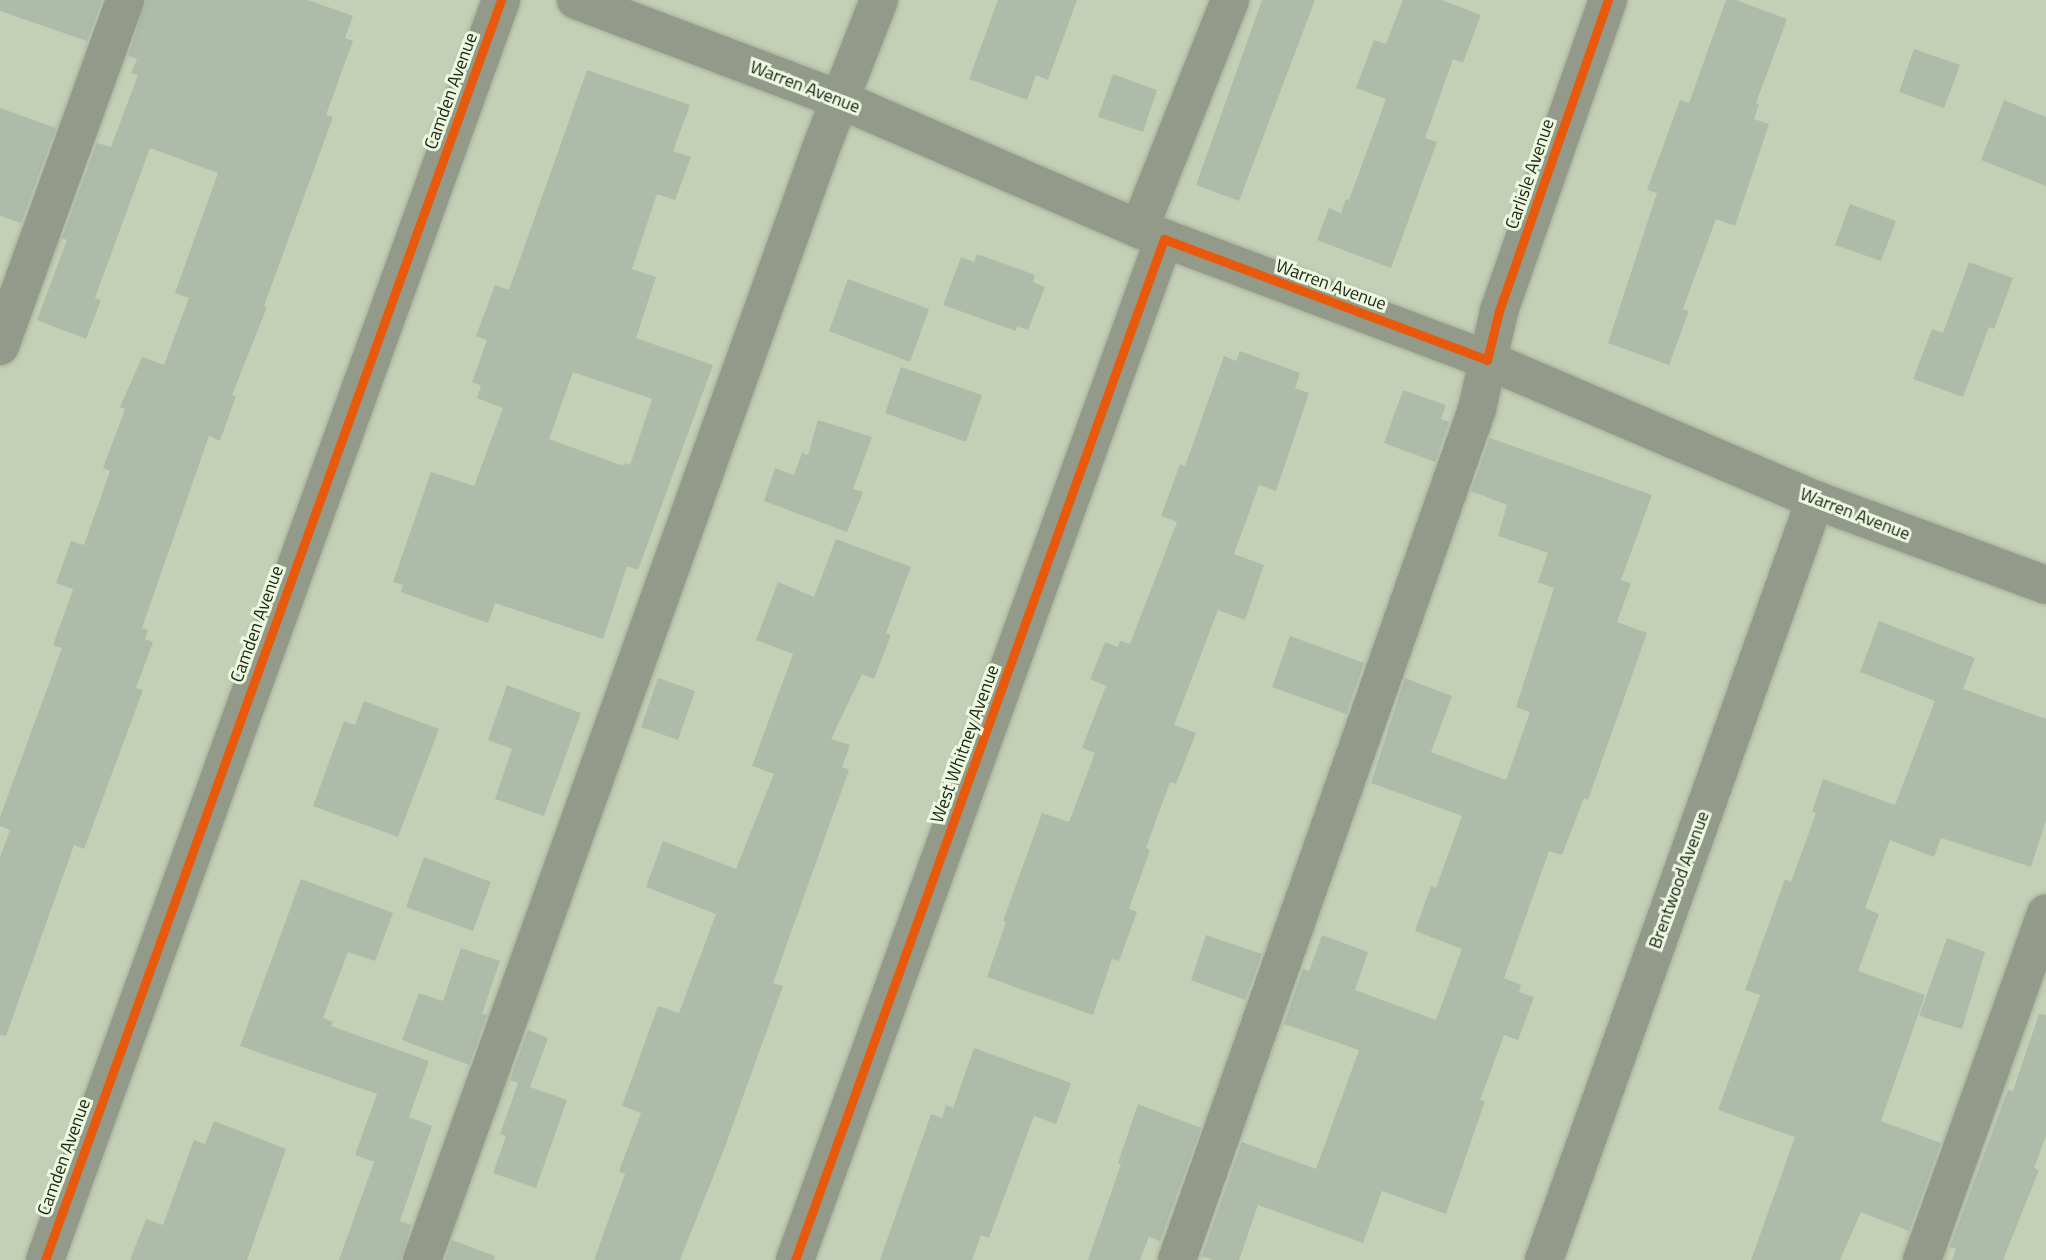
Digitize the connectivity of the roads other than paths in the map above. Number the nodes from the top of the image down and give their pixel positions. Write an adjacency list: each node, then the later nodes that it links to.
1 (125, 0): 9 (street)
2 (501, 0): 14 (street, Camden Avenue)
3 (576, 0): 7 (street, Warren Avenue)
4 (879, 0): 7 (street)
5 (1230, 0): 8 (street, West Whitney Avenue)
6 (1608, 0): 10 (street, Carlisle Avenue)
7 (841, 100): 8 (street, Warren Avenue); 15 (street)
8 (1151, 234): 10 (street, Warren Avenue); 16 (street, West Whitney Avenue)
9 (0, 346)
10 (1487, 360): 11 (street, Warren Avenue); 17 (street, Carlisle Avenue)
11 (1815, 499): 12 (street, Warren Avenue); 18 (street, Brentwood Avenue)
12 (2046, 585)
13 (2046, 914): 19 (street)
14 (45, 1260)
15 (422, 1260)
16 (795, 1260)
17 (1177, 1260)
18 (1544, 1260)
19 (1922, 1260)

